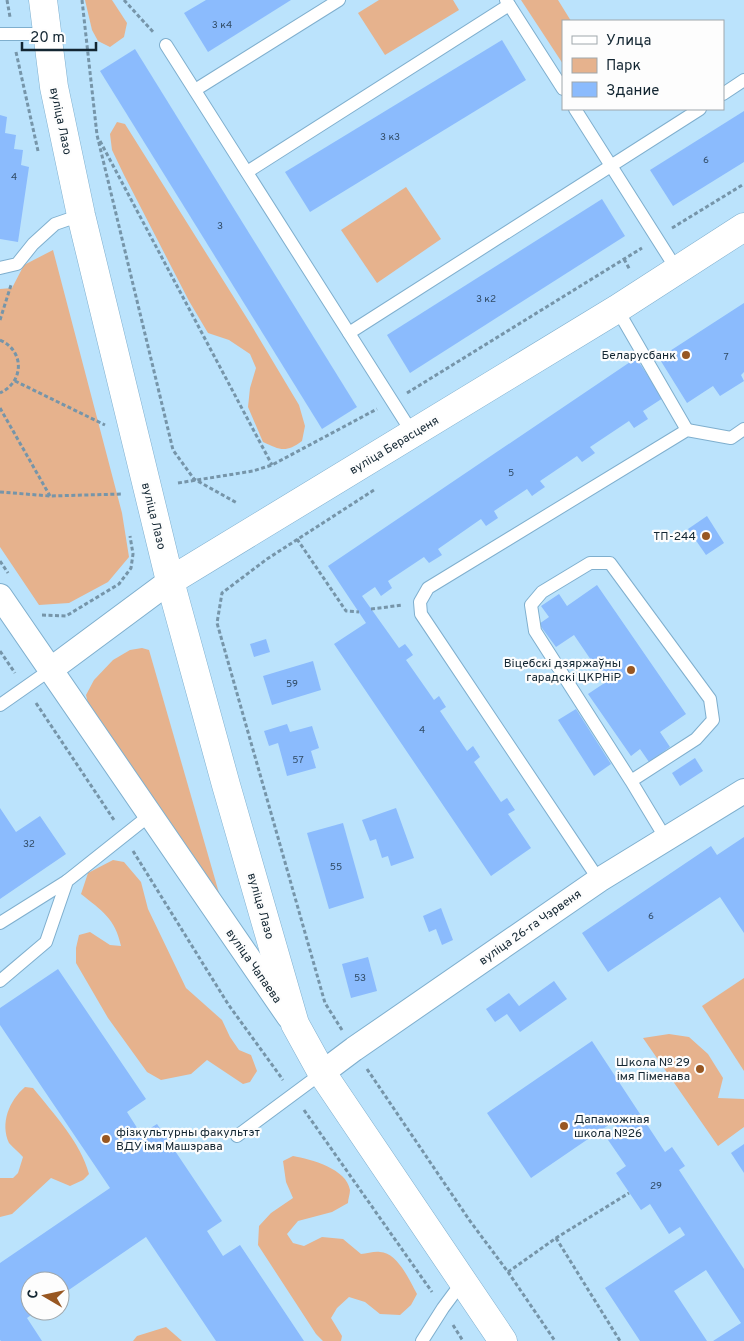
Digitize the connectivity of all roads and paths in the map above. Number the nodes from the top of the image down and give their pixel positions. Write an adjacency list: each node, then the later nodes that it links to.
1 (43, 0): 7 (street, вуліца Лазо)
2 (82, 0): 15 (path)
3 (124, 0): 8 (path)
4 (339, 0): 11 (lane)
5 (508, 2): 10 (lane); 17 (lane)
6 (0, 34): 7 (lane)
7 (47, 34): 19 (street, вуліца Лазо)
8 (166, 45): 11 (lane)
9 (744, 80): 12 (lane)
10 (562, 87)
11 (195, 90): 17 (lane)
12 (724, 93)
13 (576, 110): 16 (lane)
14 (698, 110): 16 (lane)
15 (97, 135): 39 (path); 40 (path)
16 (611, 165): 21 (lane); 29 (lane)
17 (247, 172): 29 (lane)
18 (744, 184): 21 (path)
19 (80, 215): 23 (lane); 49 (street, вуліца Лазо)
20 (744, 227): 25 (street, вуліца Берасценя)
21 (657, 238): 22 (path); 25 (lane)
22 (624, 259): 26 (path); 33 (path)
23 (17, 264): 24 (lane); 28 (path)
24 (0, 268)
25 (677, 270): 27 (street, вуліца Берасценя)
26 (631, 273)
27 (617, 309): 37 (lane); 38 (street, вуліца Берасценя)
28 (0, 320)
29 (349, 333): 33 (lane)
30 (0, 340): 31 (path)
31 (15, 381): 32 (path); 35 (path)
32 (0, 393)
33 (392, 401): 38 (lane); 39 (path)
34 (0, 408): 44 (path)
35 (105, 425)
36 (744, 429): 37 (lane)
37 (687, 430): 51 (lane)
38 (413, 434): 49 (street, вуліца Берасценя)
39 (272, 465): 40 (path)
40 (194, 479): 41 (path); 46 (path)
41 (178, 483)
42 (380, 486): 48 (path)
43 (0, 492): 44 (path)
44 (50, 496): 45 (path)
45 (124, 502)
46 (237, 503)
47 (129, 528): 54 (path)
48 (298, 539): 53 (path); 69 (path)
49 (170, 581): 56 (street, вуліца Берасценя); 68 (street, вуліца Лазо)
50 (0, 596): 56 (street, вуліца Чапаева)
51 (420, 602): 52 (path); 64 (lane)
52 (371, 609)
53 (359, 612)
54 (36, 615)
55 (0, 650): 57 (path)
56 (50, 670): 57 (lane); 61 (street, вуліца Чапаева)
57 (25, 687): 58 (lane); 62 (path)
58 (0, 705)
59 (631, 781): 59 (lane); 63 (lane)
60 (744, 791): 63 (street, вуліца 26-га Чэрвеня)
61 (150, 814): 62 (lane); 68 (street, вуліца Чапаева)
62 (123, 835): 65 (lane); 71 (path)
63 (666, 839): 64 (street, вуліца 26-га Чэрвеня)
64 (599, 880): 69 (street, вуліца 26-га Чэрвеня)
65 (67, 881): 66 (lane); 67 (lane)
66 (0, 923)
67 (0, 981)
68 (295, 1024): 70 (street, вуліца Чапаева)
69 (354, 1049): 70 (street, вуліца 26-га Чэрвеня); 75 (path)
70 (322, 1073): 71 (lane); 76 (street, вуліца Чапаева)
71 (293, 1094): 72 (lane); 77 (path)
72 (237, 1136)
73 (629, 1193): 74 (path)
74 (556, 1238): 75 (path); 82 (path)
75 (508, 1272): 81 (path)
76 (463, 1281): 77 (lane); 80 (street, вуліца Чапаева)
77 (443, 1308): 78 (lane); 79 (path)
78 (422, 1341)
79 (463, 1341)
80 (503, 1341)
81 (555, 1341)
82 (620, 1341)

